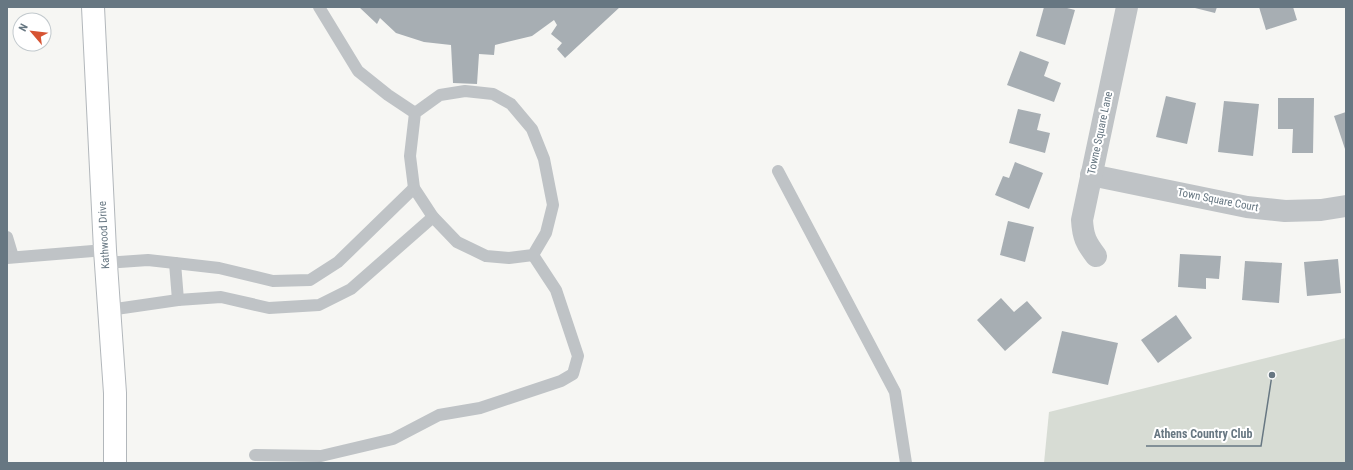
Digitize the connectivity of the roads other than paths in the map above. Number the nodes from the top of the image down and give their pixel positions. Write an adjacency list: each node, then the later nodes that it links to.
1 (92, 7): 12 (street, Kathwood Drive)
2 (319, 7): 4 (lane)
3 (1127, 7): 6 (street, Towne Square Lane)
4 (415, 113): 7 (lane); 11 (lane)
5 (778, 171): 20 (lane)
6 (1091, 175): 8 (street, Town Square Court); 13 (street, Towne Square Lane)
7 (414, 188): 9 (lane); 15 (lane)
8 (1346, 206)
9 (433, 217): 11 (lane); 16 (lane)
10 (7, 237): 14 (lane)
11 (533, 255): 18 (lane)
12 (105, 256): 14 (lane); 15 (lane); 17 (street, Kathwood Drive)
13 (1096, 256)
14 (10, 257)
15 (175, 263): 16 (lane)
16 (178, 300): 17 (lane)
17 (109, 310): 19 (street, Kathwood Drive)
18 (255, 455)
19 (115, 463)
20 (906, 463)

